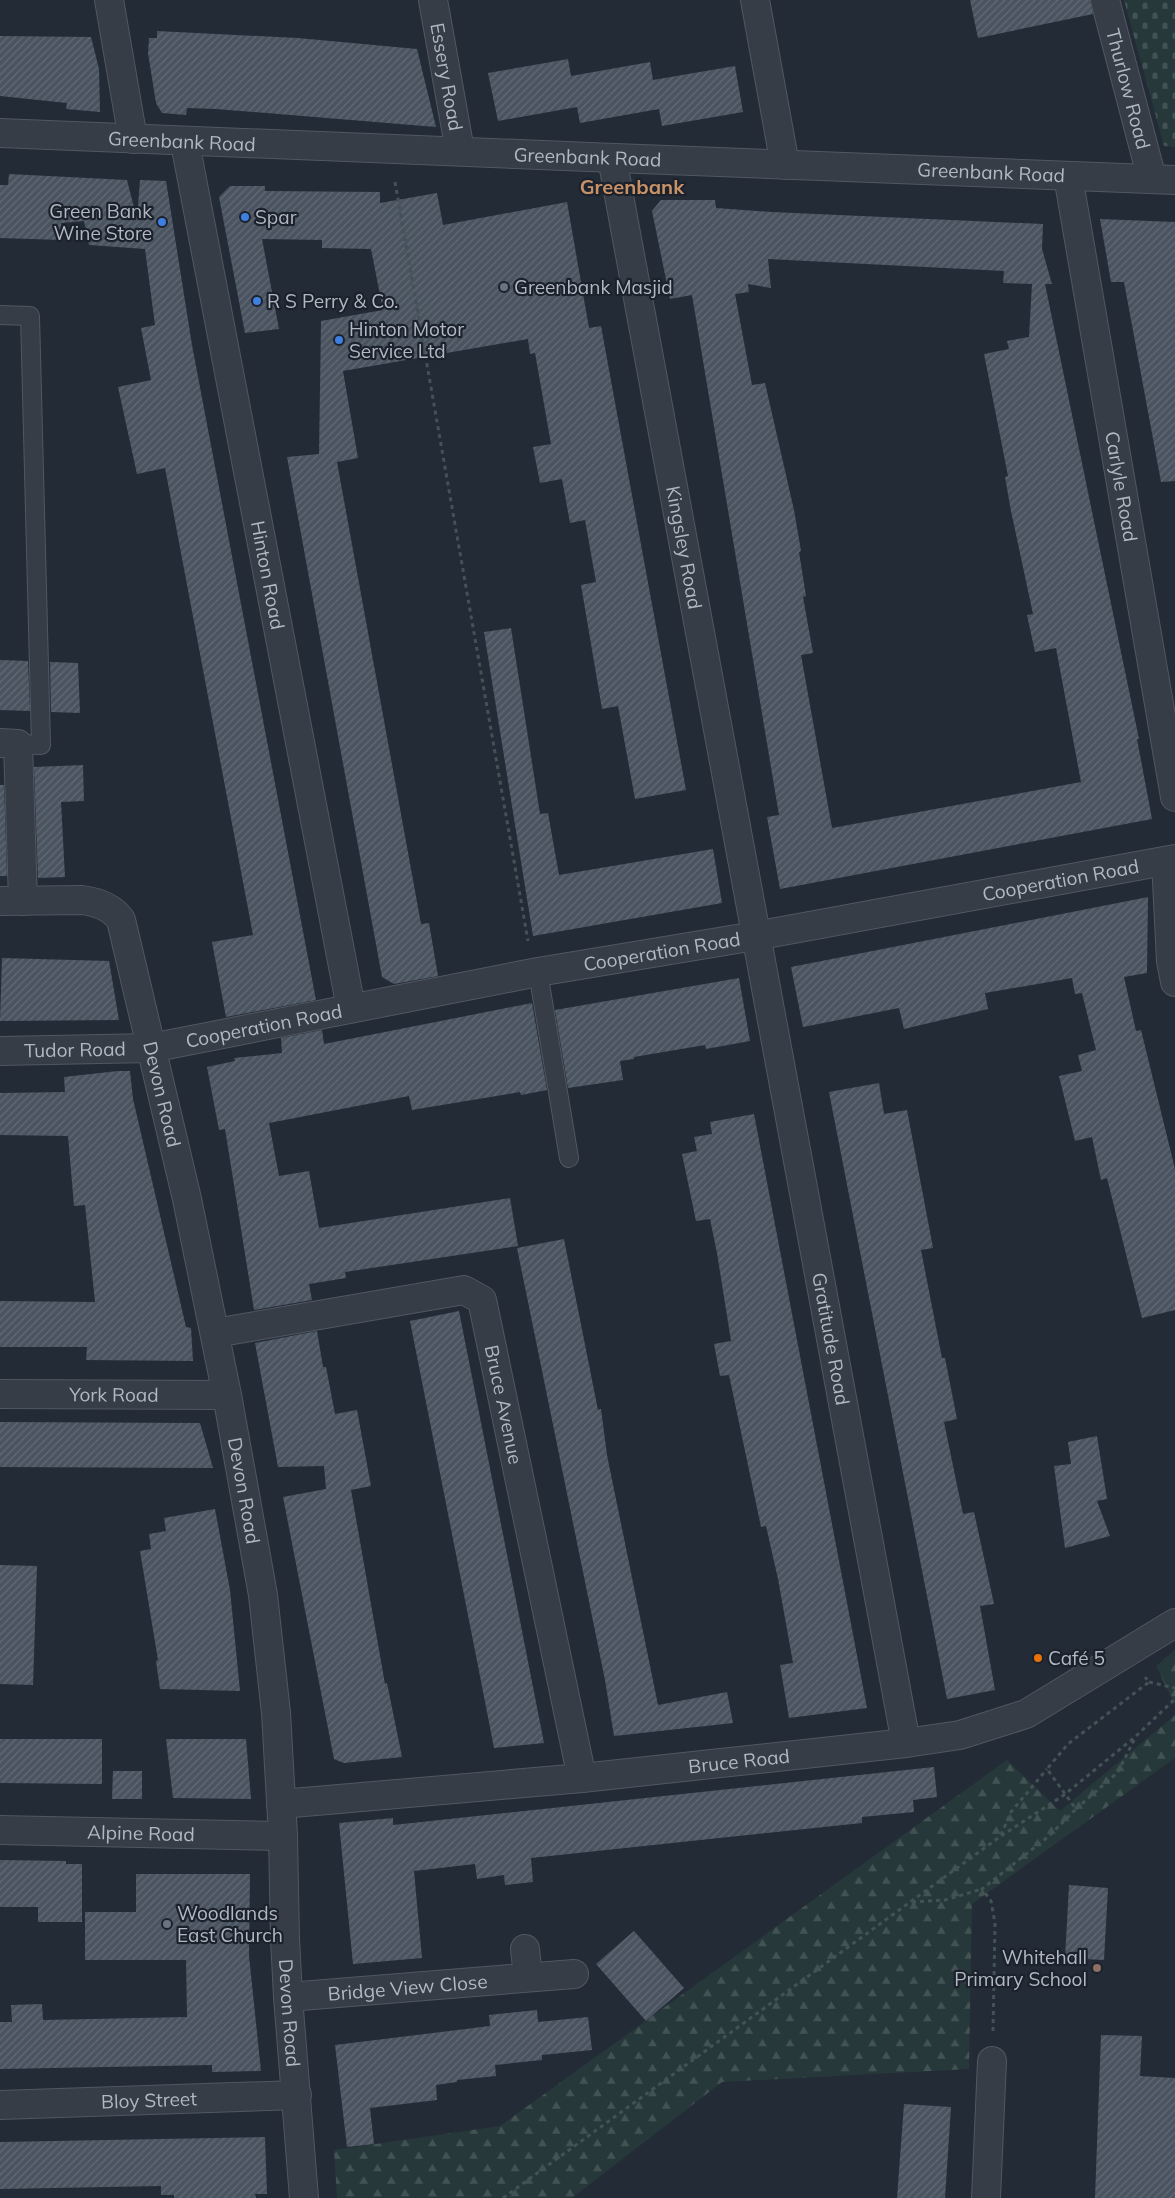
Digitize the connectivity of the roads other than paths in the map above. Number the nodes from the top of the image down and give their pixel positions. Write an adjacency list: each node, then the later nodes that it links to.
1 (109, 0): 6 (street)
2 (433, 0): 8 (street, Essery Road)
3 (756, 0): 10 (street)
4 (1105, 0): 12 (street, Thurlow Road)
5 (0, 133): 6 (street, Greenbank Road)
6 (133, 139): 7 (street, Greenbank Road)
7 (185, 142): 8 (street, Greenbank Road); 21 (street, Hinton Road)
8 (460, 151): 9 (street, Greenbank Road)
9 (612, 158): 10 (street, Greenbank Road); 18 (street, Kingsley Road)
10 (785, 165): 11 (street, Greenbank Road)
11 (1068, 176): 12 (street, Greenbank Road); 15 (street, Carlyle Road)
12 (1164, 180)
13 (0, 316): 14 (lane)
14 (9, 744): 17 (street)
15 (1175, 797)
16 (1170, 860): 18 (street, Cooperation Road); 20 (street)
17 (12, 901): 22 (street, Devon Road)
18 (755, 936): 19 (street, Cooperation Road); 29 (street, Gratitude Road)
19 (536, 972): 21 (street, Cooperation Road); 24 (lane)
20 (1175, 982)
21 (351, 1008): 22 (street, Cooperation Road)
22 (151, 1048): 23 (street, Tudor Road); 25 (street, Devon Road)
23 (0, 1051)
24 (569, 1158)
25 (215, 1333): 27 (street, Devon Road); 30 (street, Bruce Avenue)
26 (0, 1394): 27 (street, York Road)
27 (227, 1395): 31 (street, Devon Road)
28 (1172, 1625): 29 (street, Bruce Road)
29 (906, 1743): 30 (street, Bruce Road)
30 (582, 1778): 31 (street, Bruce Road)
31 (281, 1804): 33 (street, Devon Road)
32 (0, 1830): 33 (street, Alpine Road)
33 (283, 1836): 37 (street, Devon Road)
34 (525, 1950): 36 (street)
35 (574, 1974): 36 (street, Bridge View Close)
36 (528, 1977): 37 (street, Bridge View Close)
37 (288, 1998): 39 (street, Devon Road)
38 (992, 2061): 42 (street)
39 (297, 2096): 40 (street, Bloy Street); 41 (street, Devon Road)
40 (0, 2105)
41 (304, 2198)
42 (986, 2198)

